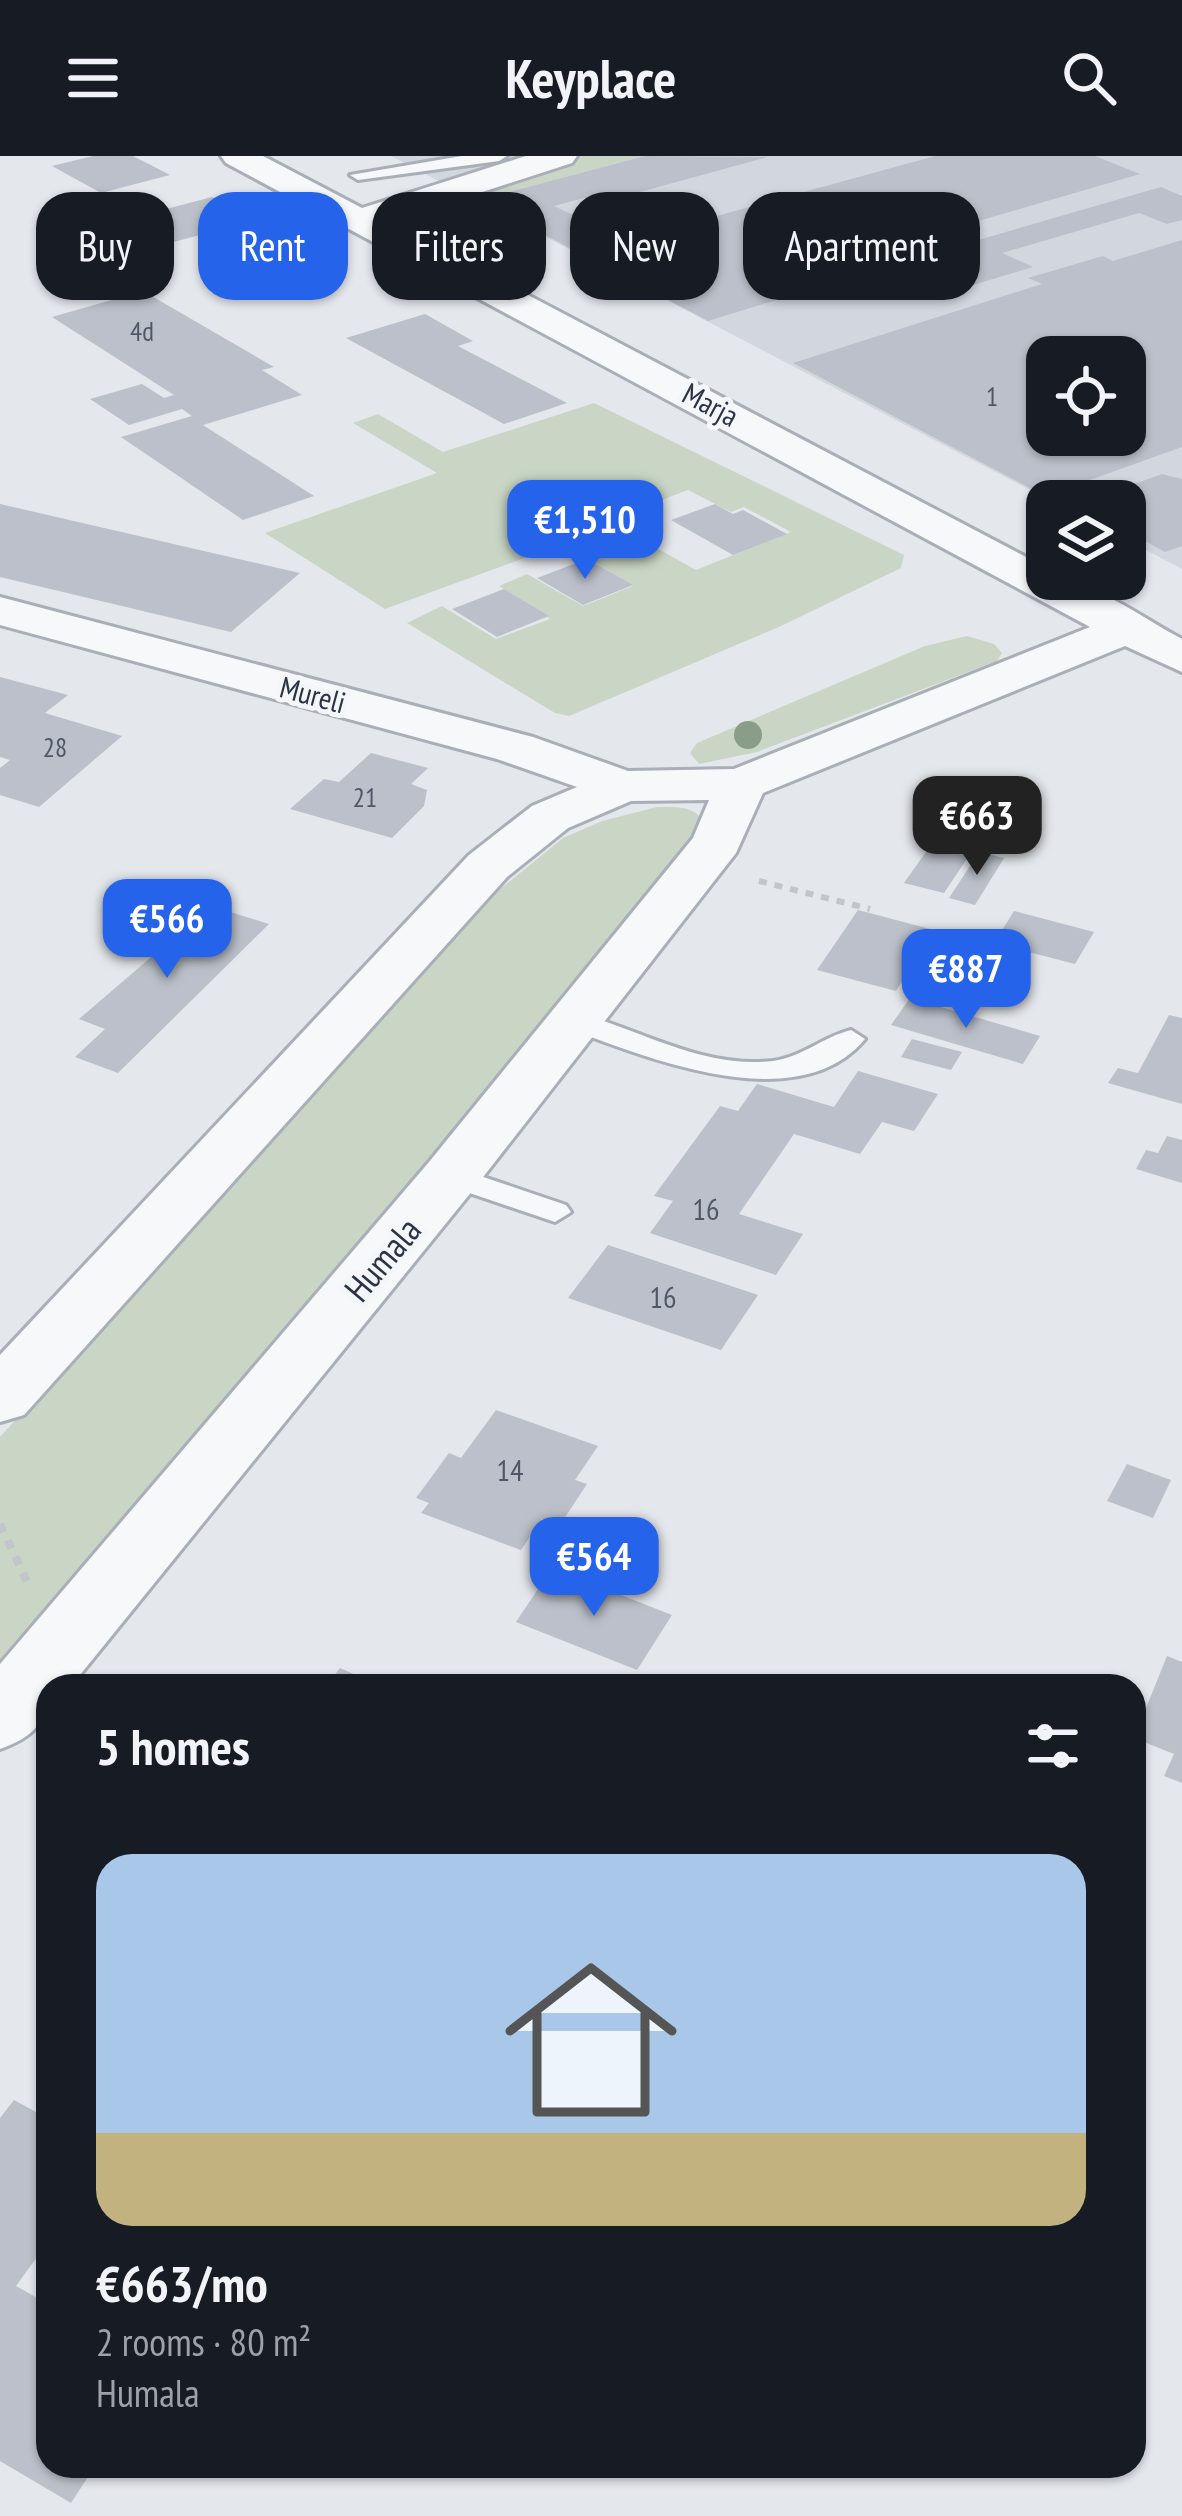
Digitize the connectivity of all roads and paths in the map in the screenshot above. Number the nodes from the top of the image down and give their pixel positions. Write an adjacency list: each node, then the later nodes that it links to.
1 (238, 156): 6 (street, Marja)
2 (500, 156): 4 (lane)
3 (560, 156): 6 (street)
4 (417, 161): 5 (lane)
5 (358, 175)
6 (364, 219): 8 (street, Marja)
7 (0, 611): 11 (street, Mureli)
8 (1129, 628): 9 (street, Marja); 10 (street)
9 (1182, 658)
10 (741, 784): 11 (street); 12 (street, Humala)
11 (623, 786): 18 (street)
12 (699, 866): 13 (path); 14 (street, Humala)
13 (870, 909)
14 (574, 1022): 15 (lane); 16 (street, Humala)
15 (851, 1039)
16 (451, 1176): 17 (lane); 19 (street, Humala)
17 (555, 1212)
18 (0, 1397)
19 (37, 1674)
20 (36, 1675): 21 (street, Humala)
21 (0, 1718)

